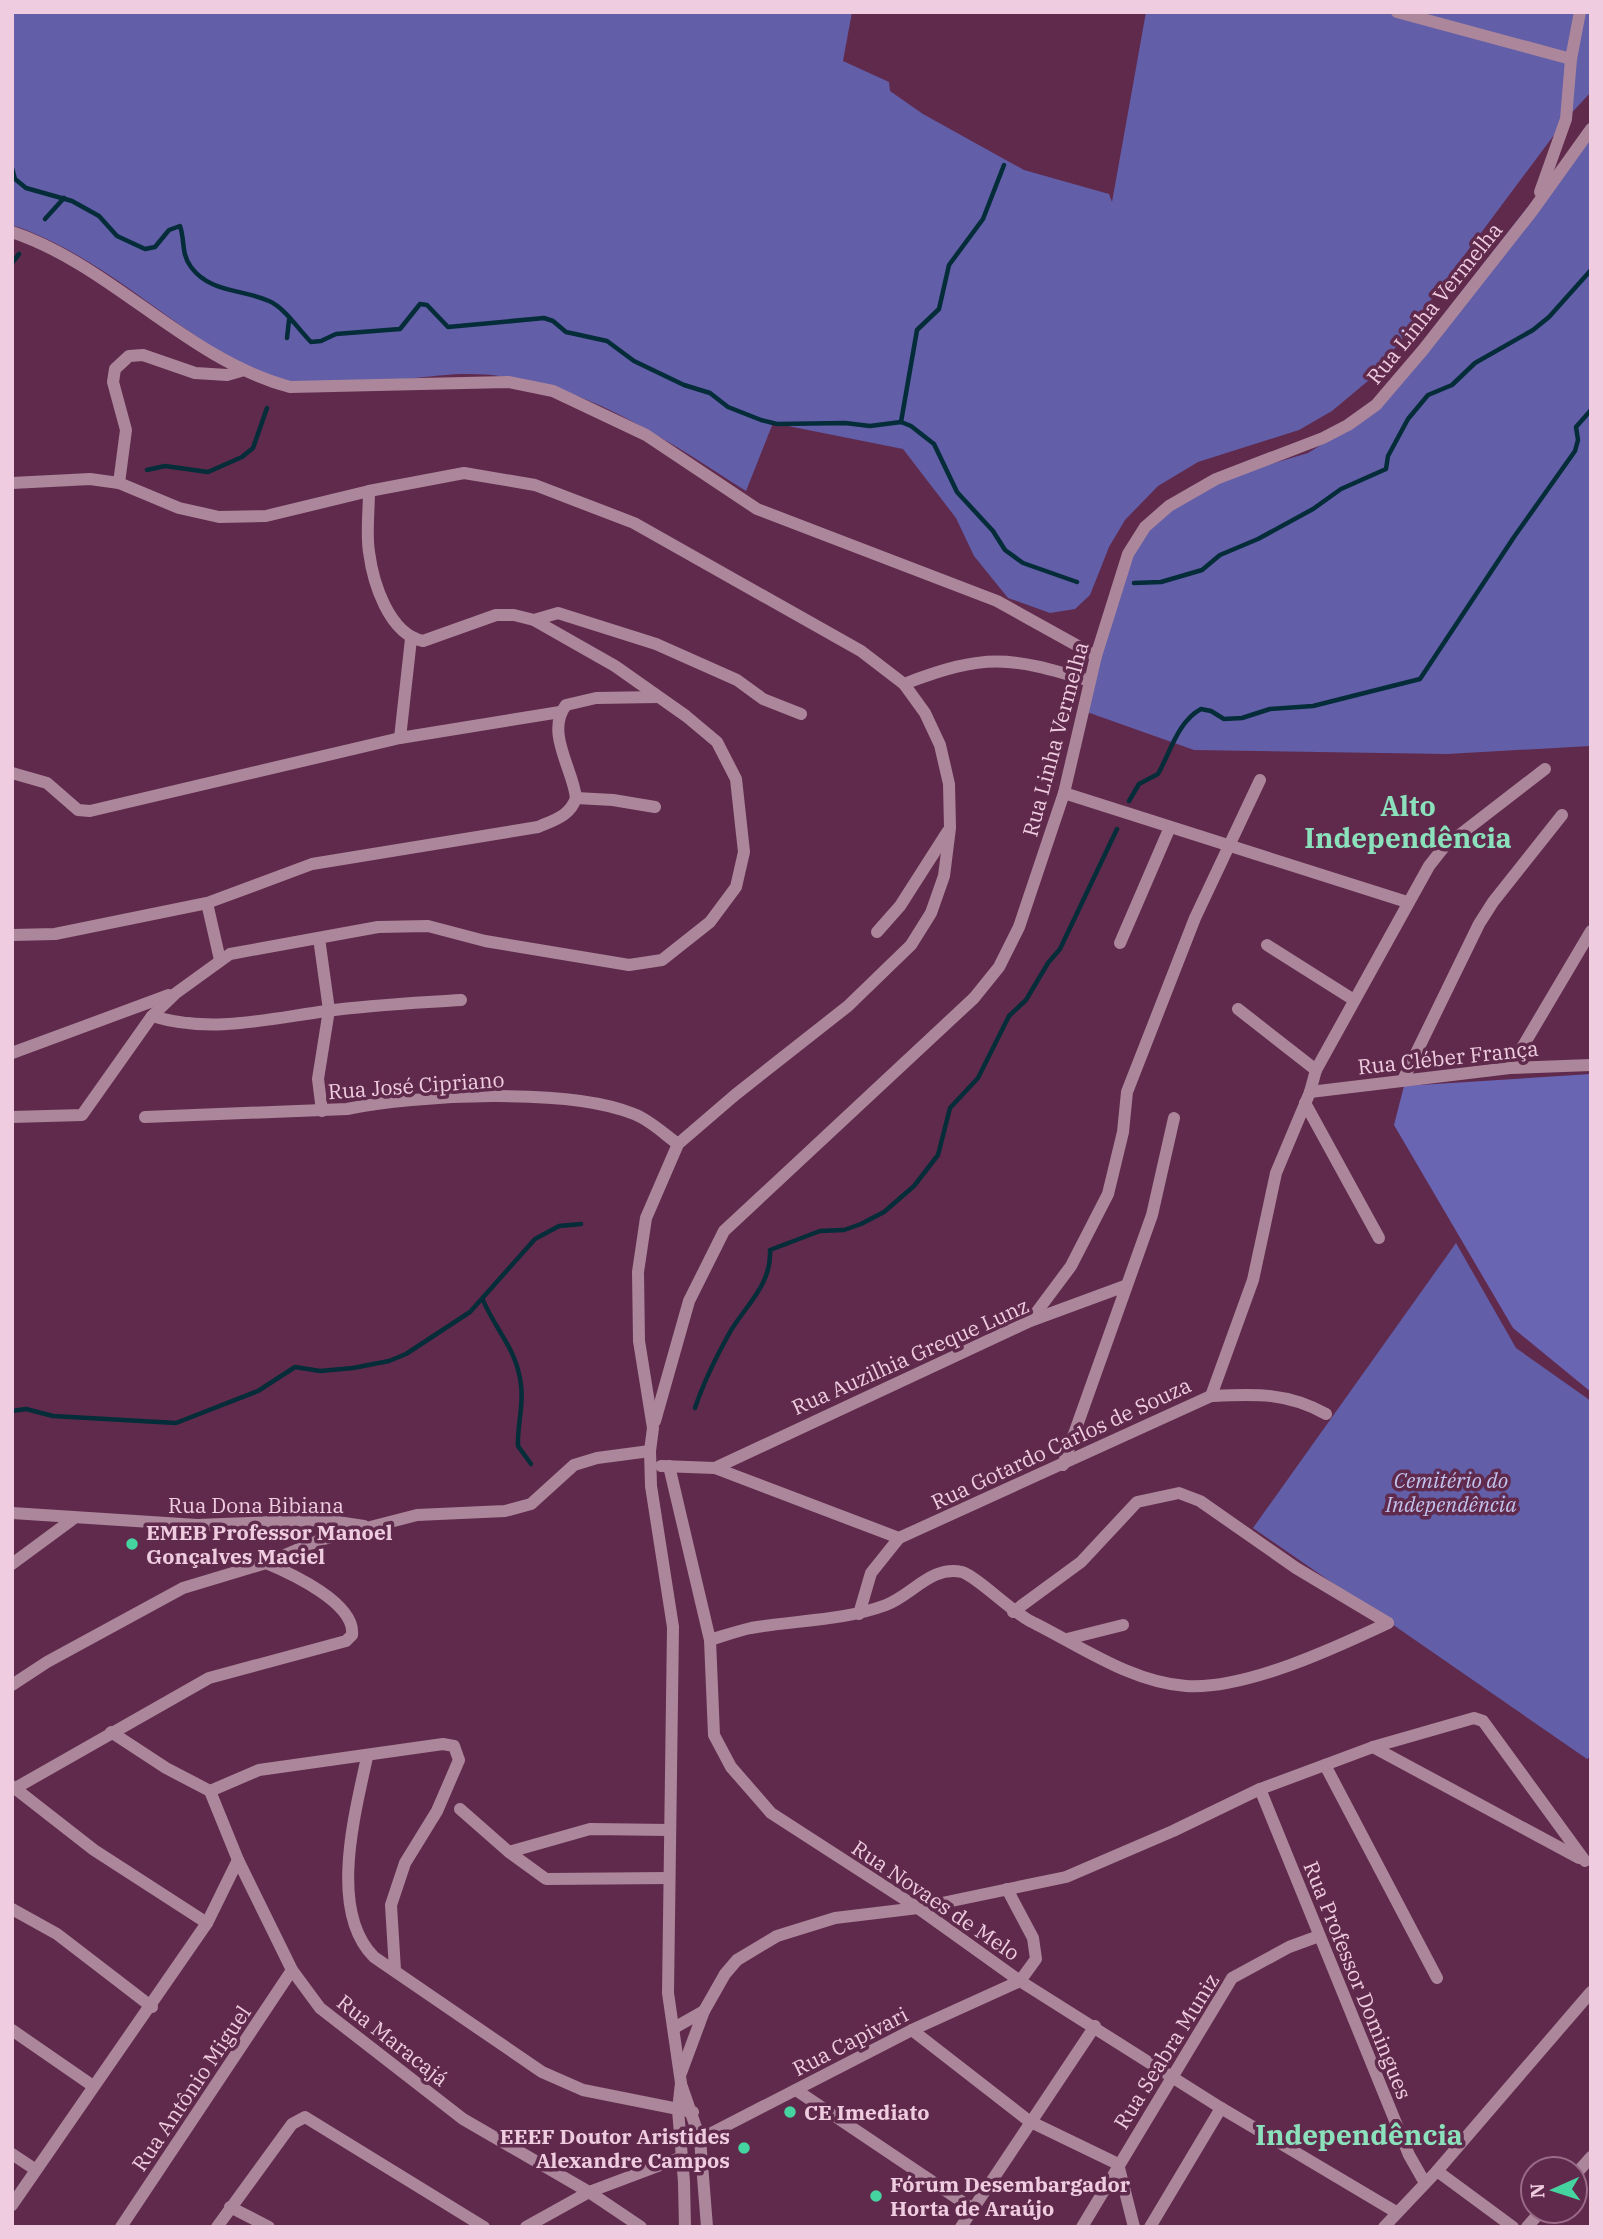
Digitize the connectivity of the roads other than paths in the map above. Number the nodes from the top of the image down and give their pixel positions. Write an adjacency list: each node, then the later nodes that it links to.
1 (1397, 12): 3 (street)
2 (1580, 12): 3 (street)
3 (1571, 59): 5 (street)
4 (1591, 129): 5 (street, Rua Linha Vermelha)
5 (1533, 210): 13 (street, Rua Linha Vermelha)
6 (12, 232): 7 (street)
7 (241, 371): 9 (street); 13 (street)
8 (12, 483): 9 (street)
9 (118, 483): 10 (street)
10 (369, 491): 12 (street); 15 (street)
11 (534, 620): 12 (street); 16 (street); 18 (street)
12 (411, 639): 19 (street)
13 (1096, 656): 14 (street, Rua Linha Vermelha)
14 (1090, 681): 15 (street); 23 (street, Rua Linha Vermelha)
15 (904, 684): 28 (street)
16 (659, 697): 17 (street); 35 (street)
17 (560, 712): 19 (street); 24 (street)
18 (801, 714)
19 (400, 737): 21 (street)
20 (1545, 769): 30 (street)
21 (12, 773)
22 (1260, 780): 29 (street)
23 (1064, 793): 27 (street); 61 (street, Rua Linha Vermelha)
24 (576, 798): 25 (street); 31 (street)
25 (654, 807)
26 (1562, 815): 49 (street)
27 (1170, 827): 29 (street); 36 (street)
28 (950, 828): 33 (street); 55 (street)
29 (1230, 846): 30 (street); 58 (street)
30 (1407, 902): 41 (street)
31 (207, 903): 34 (street); 38 (street)
32 (1591, 931): 47 (street)
33 (877, 933)
34 (12, 935)
35 (319, 938): 38 (street); 43 (street)
36 (1120, 943)
37 (1267, 945): 41 (street)
38 (220, 960): 39 (street)
39 (176, 993): 44 (street); 45 (street)
40 (461, 1000): 43 (street)
41 (1354, 1000): 48 (street)
42 (1238, 1009): 48 (street)
43 (329, 1010): 44 (street); 51 (street)
44 (152, 1016): 52 (street)
45 (12, 1053)
46 (1591, 1065): 47 (street, Rua Cléber França)
47 (1510, 1068): 49 (street, Rua Cléber França)
48 (1316, 1070): 50 (street)
49 (1403, 1080): 50 (street, Rua Cléber França)
50 (1308, 1098): 56 (street); 59 (street)
51 (322, 1111): 53 (street, Rua José Cipriano); 55 (street, Rua José Cipriano)
52 (12, 1117)
53 (145, 1117)
54 (1174, 1118): 57 (street)
55 (678, 1144): 61 (street)
56 (1379, 1238)
57 (1125, 1286): 58 (street, Rua Auzilhia Greque Lunz); 64 (street)
58 (1030, 1321): 66 (street, Rua Auzilhia Greque Lunz)
59 (1211, 1396): 60 (street, Rua Gotardo Carlos de Souza); 64 (street, Rua Gotardo Carlos de Souza)
60 (1326, 1414)
61 (653, 1428): 62 (street)
62 (650, 1451): 63 (street); 69 (street, Rua Dona Bibiana)
63 (650, 1465): 65 (street); 87 (street)
64 (1063, 1465): 70 (street, Rua Gotardo Carlos de Souza)
65 (669, 1466): 66 (street); 77 (street, Rua Novaes de Melo)
66 (715, 1468): 70 (street)
67 (12, 1513): 68 (street, Rua Dona Bibiana)
68 (73, 1519): 69 (street, Rua Dona Bibiana); 72 (street)
69 (372, 1527): 71 (street)
70 (899, 1538): 74 (street, Rua Gotardo Carlos de Souza)
71 (266, 1563): 78 (street); 79 (street)
72 (12, 1564)
73 (1013, 1612): 74 (street); 76 (street); 76 (street)
74 (859, 1614): 77 (street)
75 (1123, 1625): 76 (street)
76 (1068, 1639)
77 (710, 1640): 93 (street, Rua Novaes de Melo)
78 (12, 1685)
79 (111, 1732): 83 (street); 85 (street)
80 (1373, 1747): 82 (street); 90 (street); 90 (street)
81 (367, 1757): 85 (street); 98 (street); 98 (street)
82 (1325, 1765): 84 (street); 99 (street)
83 (13, 1788): 95 (street)
84 (1260, 1789): 92 (street); 96 (street, Rua Professor Domingues)
85 (211, 1791): 89 (street, Rua Maracajá)
86 (460, 1809): 88 (street)
87 (670, 1829): 88 (street); 91 (street)
88 (509, 1852): 91 (street)
89 (238, 1860): 95 (street); 97 (street, Rua Maracajá)
90 (1588, 1864)
91 (670, 1878): 105 (street)
92 (1007, 1889): 93 (street); 100 (street)
93 (918, 1908): 100 (street, Rua Novaes de Melo); 103 (street)
94 (12, 1909): 102 (street)
95 (207, 1923): 102 (street)
96 (1318, 1936): 108 (street, Rua Seabra Muniz); 122 (street, Rua Professor Domingues)
97 (292, 1970): 123 (street, Rua Maracajá); 128 (street, Rua Antônio Miguel)
98 (396, 1970): 113 (street)
99 (1437, 1978)
100 (1020, 1981): 104 (street, Rua Novaes de Melo); 107 (street, Rua Capivari)
101 (1591, 1992): 121 (street)
102 (152, 2007): 110 (street)
103 (704, 2011): 105 (street); 109 (street)
104 (1095, 2026): 108 (street, Rua Novaes de Melo); 115 (street)
105 (674, 2028): 109 (street)
106 (12, 2030): 110 (street)
107 (912, 2030): 111 (street, Rua Capivari); 115 (street)
108 (1173, 2075): 112 (street, Rua Novaes de Melo); 119 (street, Rua Seabra Muniz)
109 (681, 2078): 113 (street); 114 (street)
110 (93, 2086): 120 (street)
111 (796, 2090): 116 (street, Rua Capivari); 126 (street)
112 (1221, 2108): 127 (street, Rua Novaes de Melo); 139 (street)
113 (678, 2110): 114 (street); 118 (street)
114 (693, 2112): 116 (street)
115 (1029, 2121): 119 (street); 126 (street)
116 (700, 2139): 135 (street)
117 (12, 2154): 120 (street)
118 (682, 2157): 123 (street); 134 (street)
119 (1118, 2164): 137 (street, Rua Seabra Muniz); 138 (street)
120 (36, 2170): 124 (street)
121 (1437, 2171): 122 (street); 141 (street)
122 (1425, 2183): 127 (street)
123 (589, 2192): 132 (street); 133 (street, Rua Maracajá)
124 (12, 2205)
125 (230, 2207): 129 (street); 130 (street); 131 (street)
126 (973, 2209): 136 (street)
127 (1396, 2212): 140 (street)
128 (121, 2227)
129 (216, 2227)
130 (270, 2227)
131 (484, 2227)
132 (526, 2227)
133 (641, 2227)
134 (684, 2227)
135 (707, 2227)
136 (961, 2227)
137 (1082, 2227)
138 (1134, 2227)
139 (1150, 2227)
140 (1384, 2227)
141 (1513, 2227)

